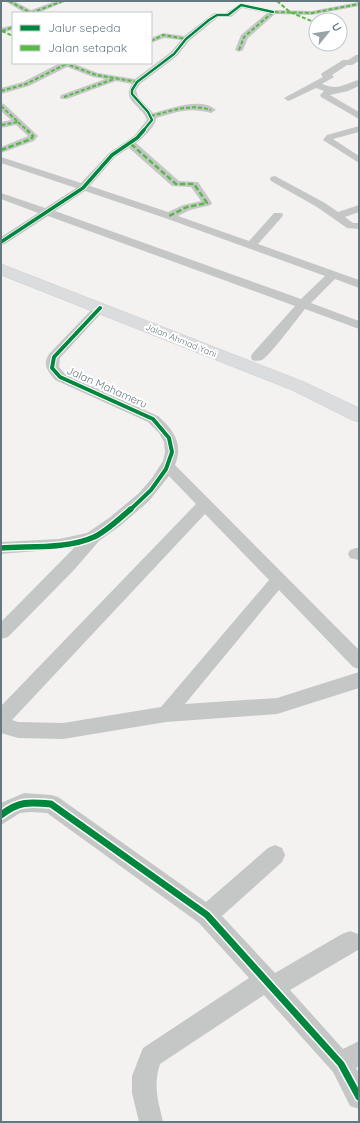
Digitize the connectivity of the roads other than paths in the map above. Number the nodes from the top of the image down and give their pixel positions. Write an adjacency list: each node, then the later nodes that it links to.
1 (9, 1): 5 (street)
2 (63, 1): 6 (street)
3 (277, 1): 8 (street)
4 (359, 4): 8 (street)
5 (29, 12)
6 (34, 12)
7 (273, 12): 8 (street); 13 (street); 15 (street)
8 (290, 12): 9 (street)
9 (308, 20)
10 (12, 26): 11 (street)
11 (1, 31): 12 (street)
12 (12, 36)
13 (186, 39): 14 (street); 20 (street)
14 (152, 41)
15 (239, 50)
16 (359, 57): 22 (street)
17 (63, 64): 23 (street)
18 (67, 64): 19 (street)
19 (114, 79): 20 (street); 25 (street)
20 (137, 82): 29 (street)
21 (359, 83): 24 (street)
22 (314, 84): 24 (street); 26 (street)
23 (1, 91)
24 (328, 93): 30 (street)
25 (64, 97)
26 (288, 98)
27 (1, 106): 31 (street)
28 (211, 110): 29 (street)
29 (151, 116): 34 (street)
30 (359, 116)
31 (18, 122): 32 (street); 35 (street)
32 (1, 125)
33 (359, 129): 37 (street)
34 (131, 144): 39 (street); 44 (street)
35 (1, 150)
36 (1, 160): 39 (street)
37 (359, 160)
38 (275, 179): 45 (street)
39 (83, 188): 42 (street); 44 (street)
40 (1, 196): 42 (street)
41 (359, 208): 45 (street)
42 (47, 213): 47 (street); 53 (street)
43 (278, 215): 48 (street)
44 (169, 216): 48 (street)
45 (337, 216): 46 (street)
46 (359, 226)
47 (1, 242)
48 (251, 245): 51 (street)
49 (1, 258): 56 (highway, Jalan Ahmad Yani)
50 (1, 269): 54 (highway, Jalan Ahmad Yani)
51 (333, 275): 52 (street); 53 (street)
52 (359, 284)
53 (304, 304): 55 (street); 56 (street)
54 (100, 308): 58 (highway, Jalan Ahmad Yani); 59 (street, Jalan Mahameru)
55 (359, 325)
56 (257, 357): 57 (highway, Jalan Ahmad Yani)
57 (359, 400)
58 (359, 416)
59 (168, 466): 60 (street); 61 (street, Jalan Mahameru)
60 (205, 504): 63 (street); 68 (street)
61 (93, 538): 62 (street, Jalan Mahameru); 64 (street)
62 (1, 548)
63 (278, 580): 65 (street); 67 (street)
64 (2, 632)
65 (359, 662)
66 (359, 680): 67 (street)
67 (166, 714): 69 (street)
68 (1, 720)
69 (1, 725)
70 (1, 815): 72 (street)
71 (275, 855): 72 (street)
72 (207, 915): 74 (street)
73 (350, 942): 74 (street)
74 (269, 984): 75 (street); 77 (street)
75 (350, 1059): 76 (street)
76 (359, 1097)
77 (151, 1122)

